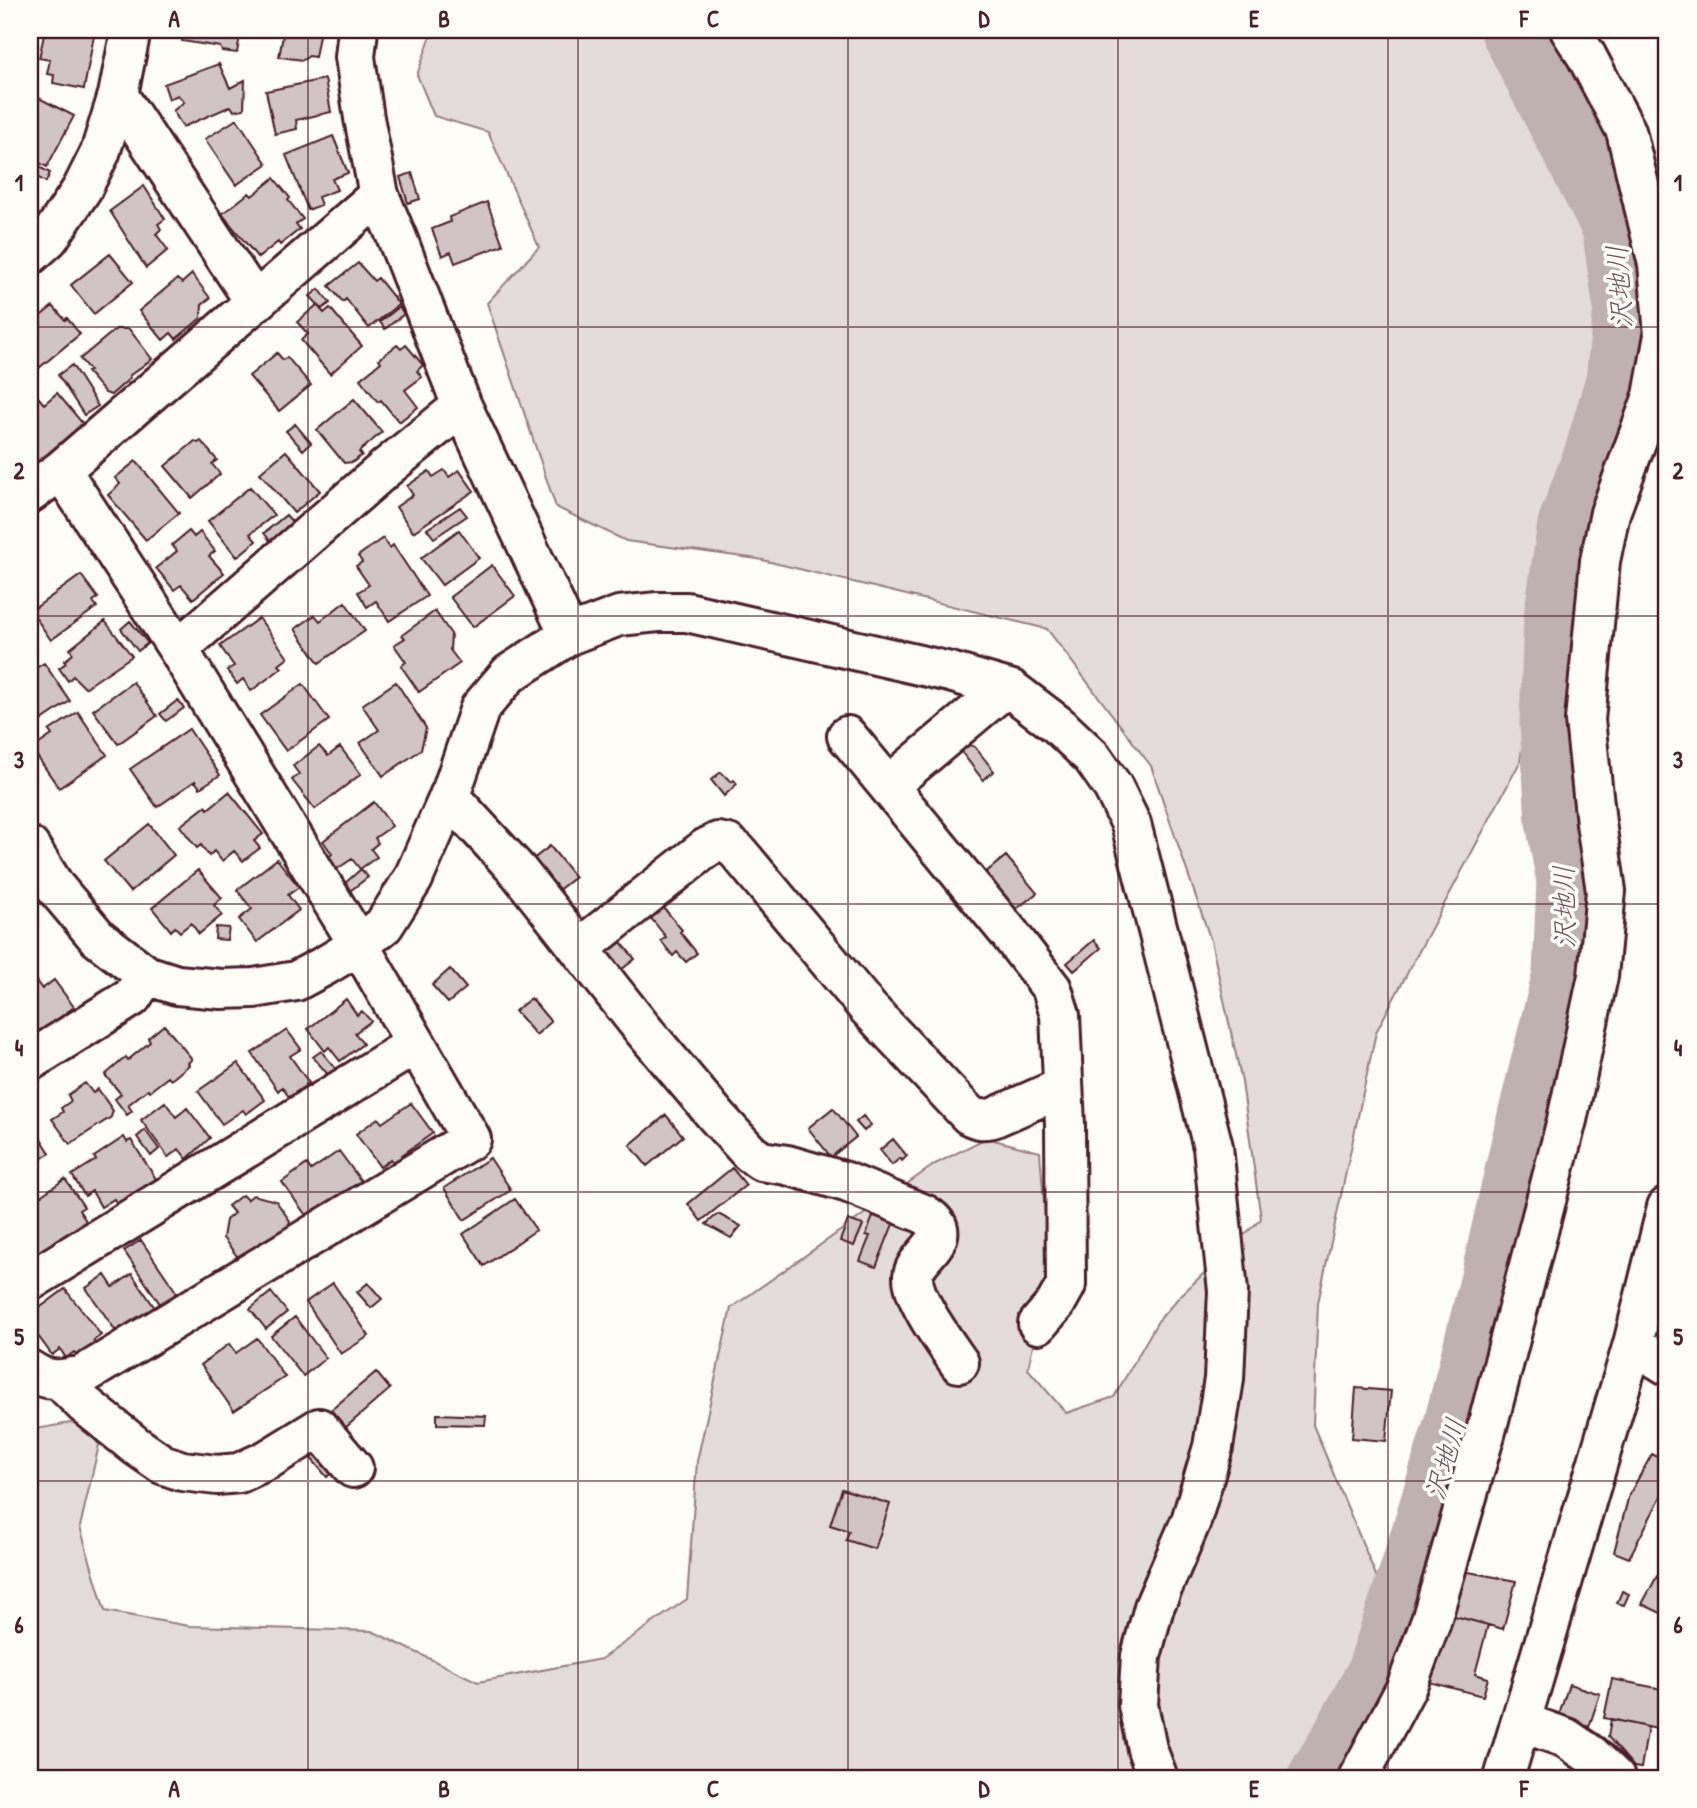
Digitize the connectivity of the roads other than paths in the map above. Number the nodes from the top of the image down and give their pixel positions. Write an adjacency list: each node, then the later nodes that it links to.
1 (131, 30): 4 (street)
2 (358, 30): 5 (street)
3 (1570, 30): 34 (street)
4 (118, 95): 6 (street); 7 (street)
5 (379, 195): 7 (street); 8 (street)
6 (30, 255)
7 (256, 302): 9 (street)
8 (462, 406): 11 (street); 12 (street)
9 (61, 470): 10 (street); 12 (street)
10 (30, 493)
11 (569, 635): 13 (street); 16 (street)
12 (178, 649): 18 (street)
13 (1005, 688): 15 (street); 33 (street)
14 (847, 736): 15 (street)
15 (888, 786): 23 (street)
16 (450, 796): 18 (street); 19 (street)
17 (30, 847): 20 (street)
18 (359, 945): 20 (street); 21 (street)
19 (580, 948): 23 (street); 28 (street)
20 (146, 975): 22 (street)
21 (416, 1044): 25 (street); 30 (street)
22 (30, 1062)
23 (1063, 1087): 26 (street)
24 (1667, 1207): 27 (street)
25 (30, 1281)
26 (1038, 1324)
27 (1633, 1344): 29 (street); 32 (street)
28 (959, 1363)
29 (1667, 1365)
30 (46, 1376): 31 (street)
31 (353, 1468)
32 (1521, 1722): 35 (street); 36 (street)
33 (1158, 1778)
34 (1358, 1778)
35 (1504, 1778)
36 (1615, 1778)

